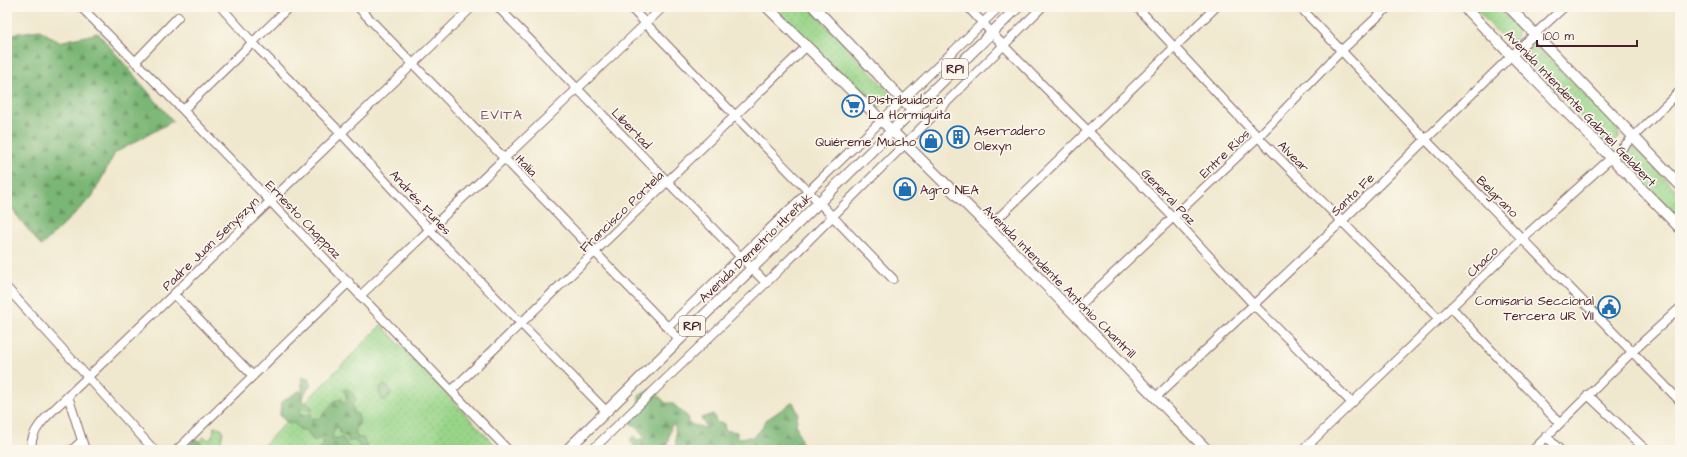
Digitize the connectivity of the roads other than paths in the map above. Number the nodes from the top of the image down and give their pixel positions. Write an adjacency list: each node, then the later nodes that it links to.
1 (221, 7): 29 (street, Andrés Funes)
2 (290, 7): 29 (street)
3 (358, 7): 36 (street, Italia)
4 (472, 7): 36 (street, Padre Juan Senyszyn)
5 (498, 7): 37 (street, Libertad)
6 (630, 7): 26 (street)
7 (662, 7): 26 (street)
8 (814, 7): 39 (main road)
9 (968, 7): 25 (street, General Paz)
10 (999, 7): 25 (street)
11 (1018, 7): 27 (main road, RP1)
12 (1042, 7): 30 (street)
13 (1137, 7): 31 (street, Alvear)
14 (1216, 7): 31 (street)
15 (1300, 7): 33 (street, Belgrano)
16 (1388, 7): 33 (street, Entre Ríos)
17 (1464, 7): 34 (main road, Avenida Intendente Gabriel Gelabert)
18 (1509, 7): 28 (main road, Avenida Intendente Gabriel Gelabert)
19 (1564, 7): 28 (street, Santa Fe)
20 (1674, 7): 23 (street)
21 (84, 8): 35 (street, Ernesto Chappaz)
22 (770, 8): 32 (main road, Avenida Intendente Antonio Chantrill)
23 (1680, 13)
24 (178, 17): 35 (street)
25 (983, 22): 27 (street, General Paz); 39 (street)
26 (646, 23): 37 (street); 42 (street)
27 (992, 33): 30 (street, General Paz); 41 (main road, RP1)
28 (1535, 34): 34 (street, Santa Fe); 48 (main road, Avenida Intendente Gabriel Gelabert)
29 (253, 43): 40 (street); 46 (street, Andrés Funes)
30 (1003, 45): 45 (street, General Paz); 50 (street)
31 (1175, 47): 45 (street); 47 (street, Alvear)
32 (806, 48): 42 (street, Francisco Portela); 43 (main road, Avenida Intendente Antonio Chantrill)
33 (1342, 50): 47 (street, Entre Ríos); 49 (street, Belgrano)
34 (1511, 56): 49 (street, Santa Fe); 51 (main road, Avenida Intendente Gabriel Gelabert)
35 (135, 62): 40 (street, Ernesto Chappaz)
36 (413, 64): 46 (street, Padre Juan Senyszyn); 52 (street, Italia)
37 (577, 88): 52 (street); 53 (street, Libertad)
38 (1680, 91): 48 (street, Chaco)
39 (903, 100): 41 (main road); 43 (street)
40 (183, 110): 56 (street, Ernesto Chappaz)
41 (912, 111): 44 (main road, RP1)
42 (734, 116): 53 (street, Francisco Portela); 55 (street)
43 (882, 120): 44 (main road, Avenida Intendente Antonio Chantrill); 55 (street)
44 (893, 131): 50 (main road, Avenida Intendente Antonio Chantrill); 57 (main road, Avenida Demetrio Hreñuk / RP1)
45 (1088, 131): 59 (street, General Paz); 61 (street)
46 (341, 133): 56 (street, Padre Juan Senyszyn); 63 (street, Andrés Funes)
47 (1258, 137): 59 (street, Entre Ríos); 60 (street, Alvear)
48 (1632, 137): 51 (street, Chaco); 54 (main road, Avenida Intendente Gabriel Gelabert)
49 (1426, 140): 60 (street, Santa Fe); 64 (street, Belgrano)
50 (906, 143): 58 (street); 61 (main road, Avenida Intendente Antonio Chantrill)
51 (1611, 157): 62 (main road, Avenida Intendente Gabriel Gelabert); 64 (street, Chaco)
52 (505, 158): 63 (street); 65 (street, Italia)
53 (668, 182): 65 (street, Francisco Portela); 66 (street, Libertad)
54 (1680, 185)
55 (809, 192): 57 (street); 66 (street)
56 (270, 201): 69 (street, Ernesto Chappaz); 72 (street, Padre Juan Senyszyn)
57 (819, 203): 58 (street); 67 (main road, Avenida Demetrio Hreñuk / RP1)
58 (831, 216): 68 (street); 70 (street)
59 (1174, 218): 74 (street, General Paz); 77 (street, Entre Ríos)
60 (1342, 221): 74 (street, Santa Fe); 78 (street, Alvear)
61 (989, 227): 77 (main road, Avenida Intendente Antonio Chantrill)
62 (1680, 228)
63 (430, 230): 73 (street); 79 (street, Andrés Funes)
64 (1523, 238): 75 (street, Chaco); 82 (street, Belgrano)
65 (596, 252): 79 (street, Francisco Portela); 80 (street, Italia)
66 (741, 257): 67 (street, Libertad); 80 (street)
67 (752, 269): 70 (street, Libertad); 81 (main road, Avenida Demetrio Hreñuk / RP1)
68 (894, 279)
69 (348, 282): 73 (street, Ernesto Chappaz); 83 (street)
70 (766, 282): 102 (street)
71 (7, 288): 84 (street)
72 (174, 294): 83 (street); 84 (street, Padre Juan Senyszyn)
73 (360, 296): 85 (street, Ernesto Chappaz)
74 (1254, 305): 88 (street, Santa Fe); 90 (street, General Paz)
75 (1451, 307): 78 (street, Chaco); 92 (street)
76 (1680, 308): 82 (street)
77 (1073, 312): 88 (main road, Avenida Intendente Antonio Chantrill)
78 (1439, 319): 90 (street, Chaco)
79 (522, 324): 85 (street, Francisco Portela); 91 (street, Andrés Funes)
80 (668, 327): 81 (street, Italia)
81 (679, 339): 91 (main road, Avenida Demetrio Hreñuk / RP1)
82 (1632, 352): 86 (street); 89 (street, Belgrano)
83 (253, 376): 99 (street)
84 (87, 378): 87 (street, Padre Juan Senyszyn); 98 (street)
85 (452, 390): 100 (street, Ernesto Chappaz)
86 (1588, 395): 92 (street); 107 (street)
87 (68, 396): 94 (street); 95 (street, Padre Juan Senyszyn)
88 (1156, 397): 103 (main road, Avenida Intendente Antonio Chantrill)
89 (1680, 401)
90 (1352, 403): 104 (street, Chaco)
91 (606, 411): 101 (main road, Avenida Demetrio Hreñuk / RP1)
92 (1559, 424): 93 (street)
93 (1546, 436): 105 (street); 106 (street)
94 (82, 441): 96 (street); 97 (street)
95 (32, 450)
96 (72, 450)
97 (85, 450)
98 (154, 450)
99 (177, 450)
100 (508, 450)
101 (567, 450)
102 (592, 450)
103 (1207, 450)
104 (1303, 450)
105 (1533, 450)
106 (1560, 450)
107 (1646, 450)

